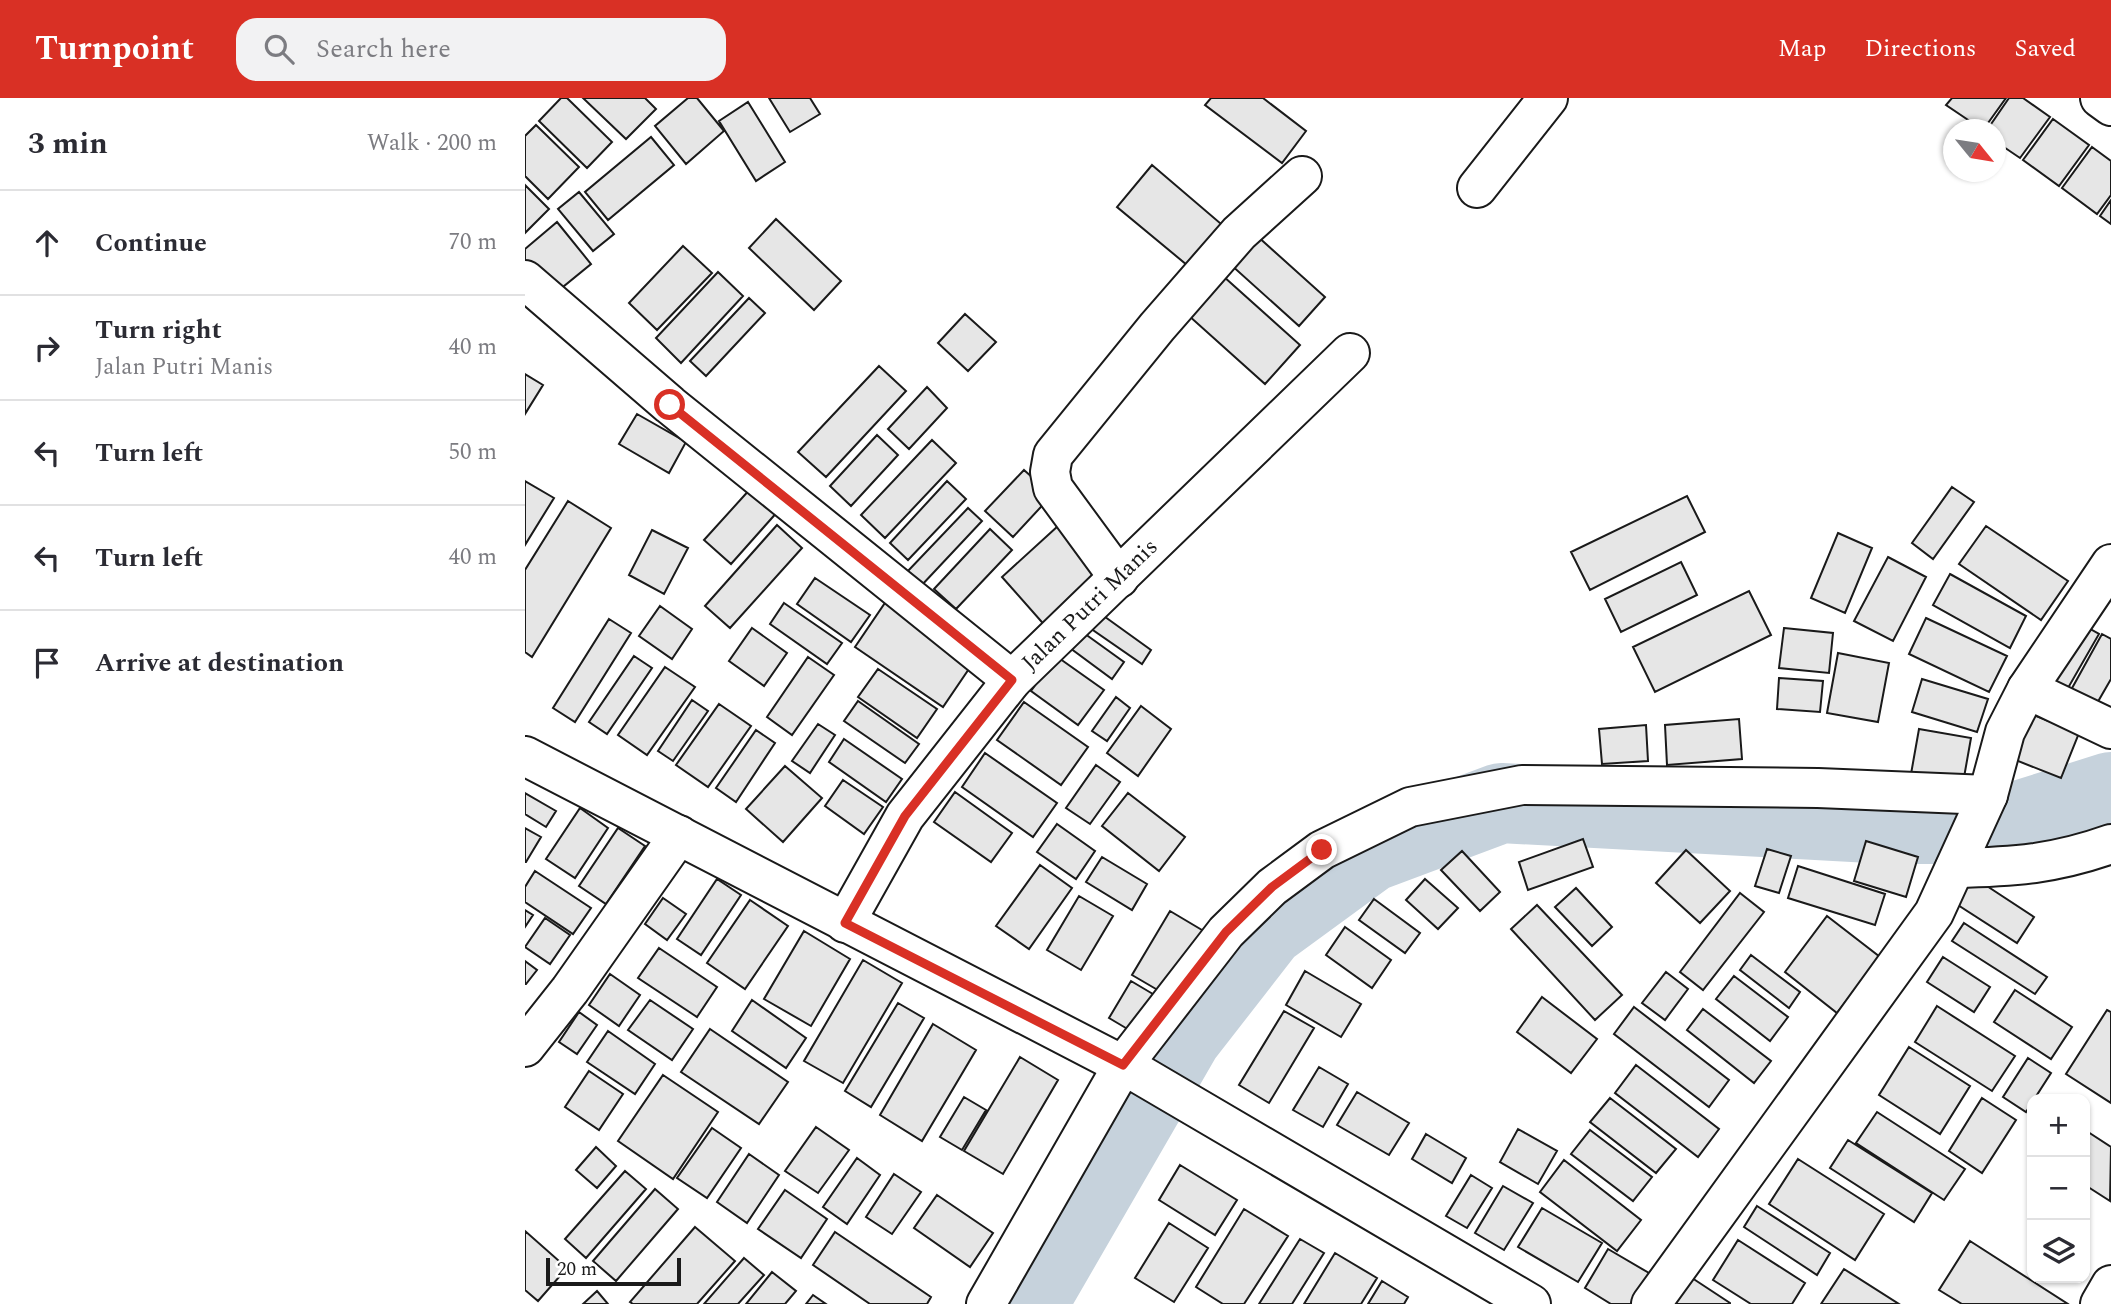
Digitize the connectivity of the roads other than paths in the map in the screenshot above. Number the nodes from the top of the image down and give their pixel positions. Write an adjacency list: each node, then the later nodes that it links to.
1 (1548, 98): 5 (street)
2 (2100, 98): 3 (street)
3 (2111, 106)
4 (1302, 176): 9 (street)
5 (1477, 188)
6 (525, 280): 10 (street)
7 (1350, 354): 9 (street, Jalan Putri Manis)
8 (2111, 564): 11 (street)
9 (1119, 578): 10 (street, Jalan Putri Manis)
10 (1012, 680): 18 (street, Jalan Putri Manis)
11 (2027, 689): 12 (street); 14 (street)
12 (2111, 729)
13 (525, 756): 15 (street)
14 (1984, 803): 17 (street); 20 (street)
15 (678, 835): 18 (street); 19 (street)
16 (2111, 844): 17 (street)
17 (1960, 859): 24 (street)
18 (845, 923): 20 (street)
19 (525, 1047)
20 (1129, 1068): 22 (street); 23 (street)
21 (2111, 1284): 25 (street)
22 (986, 1304)
23 (1531, 1304)
24 (1651, 1304)
25 (2100, 1304)

